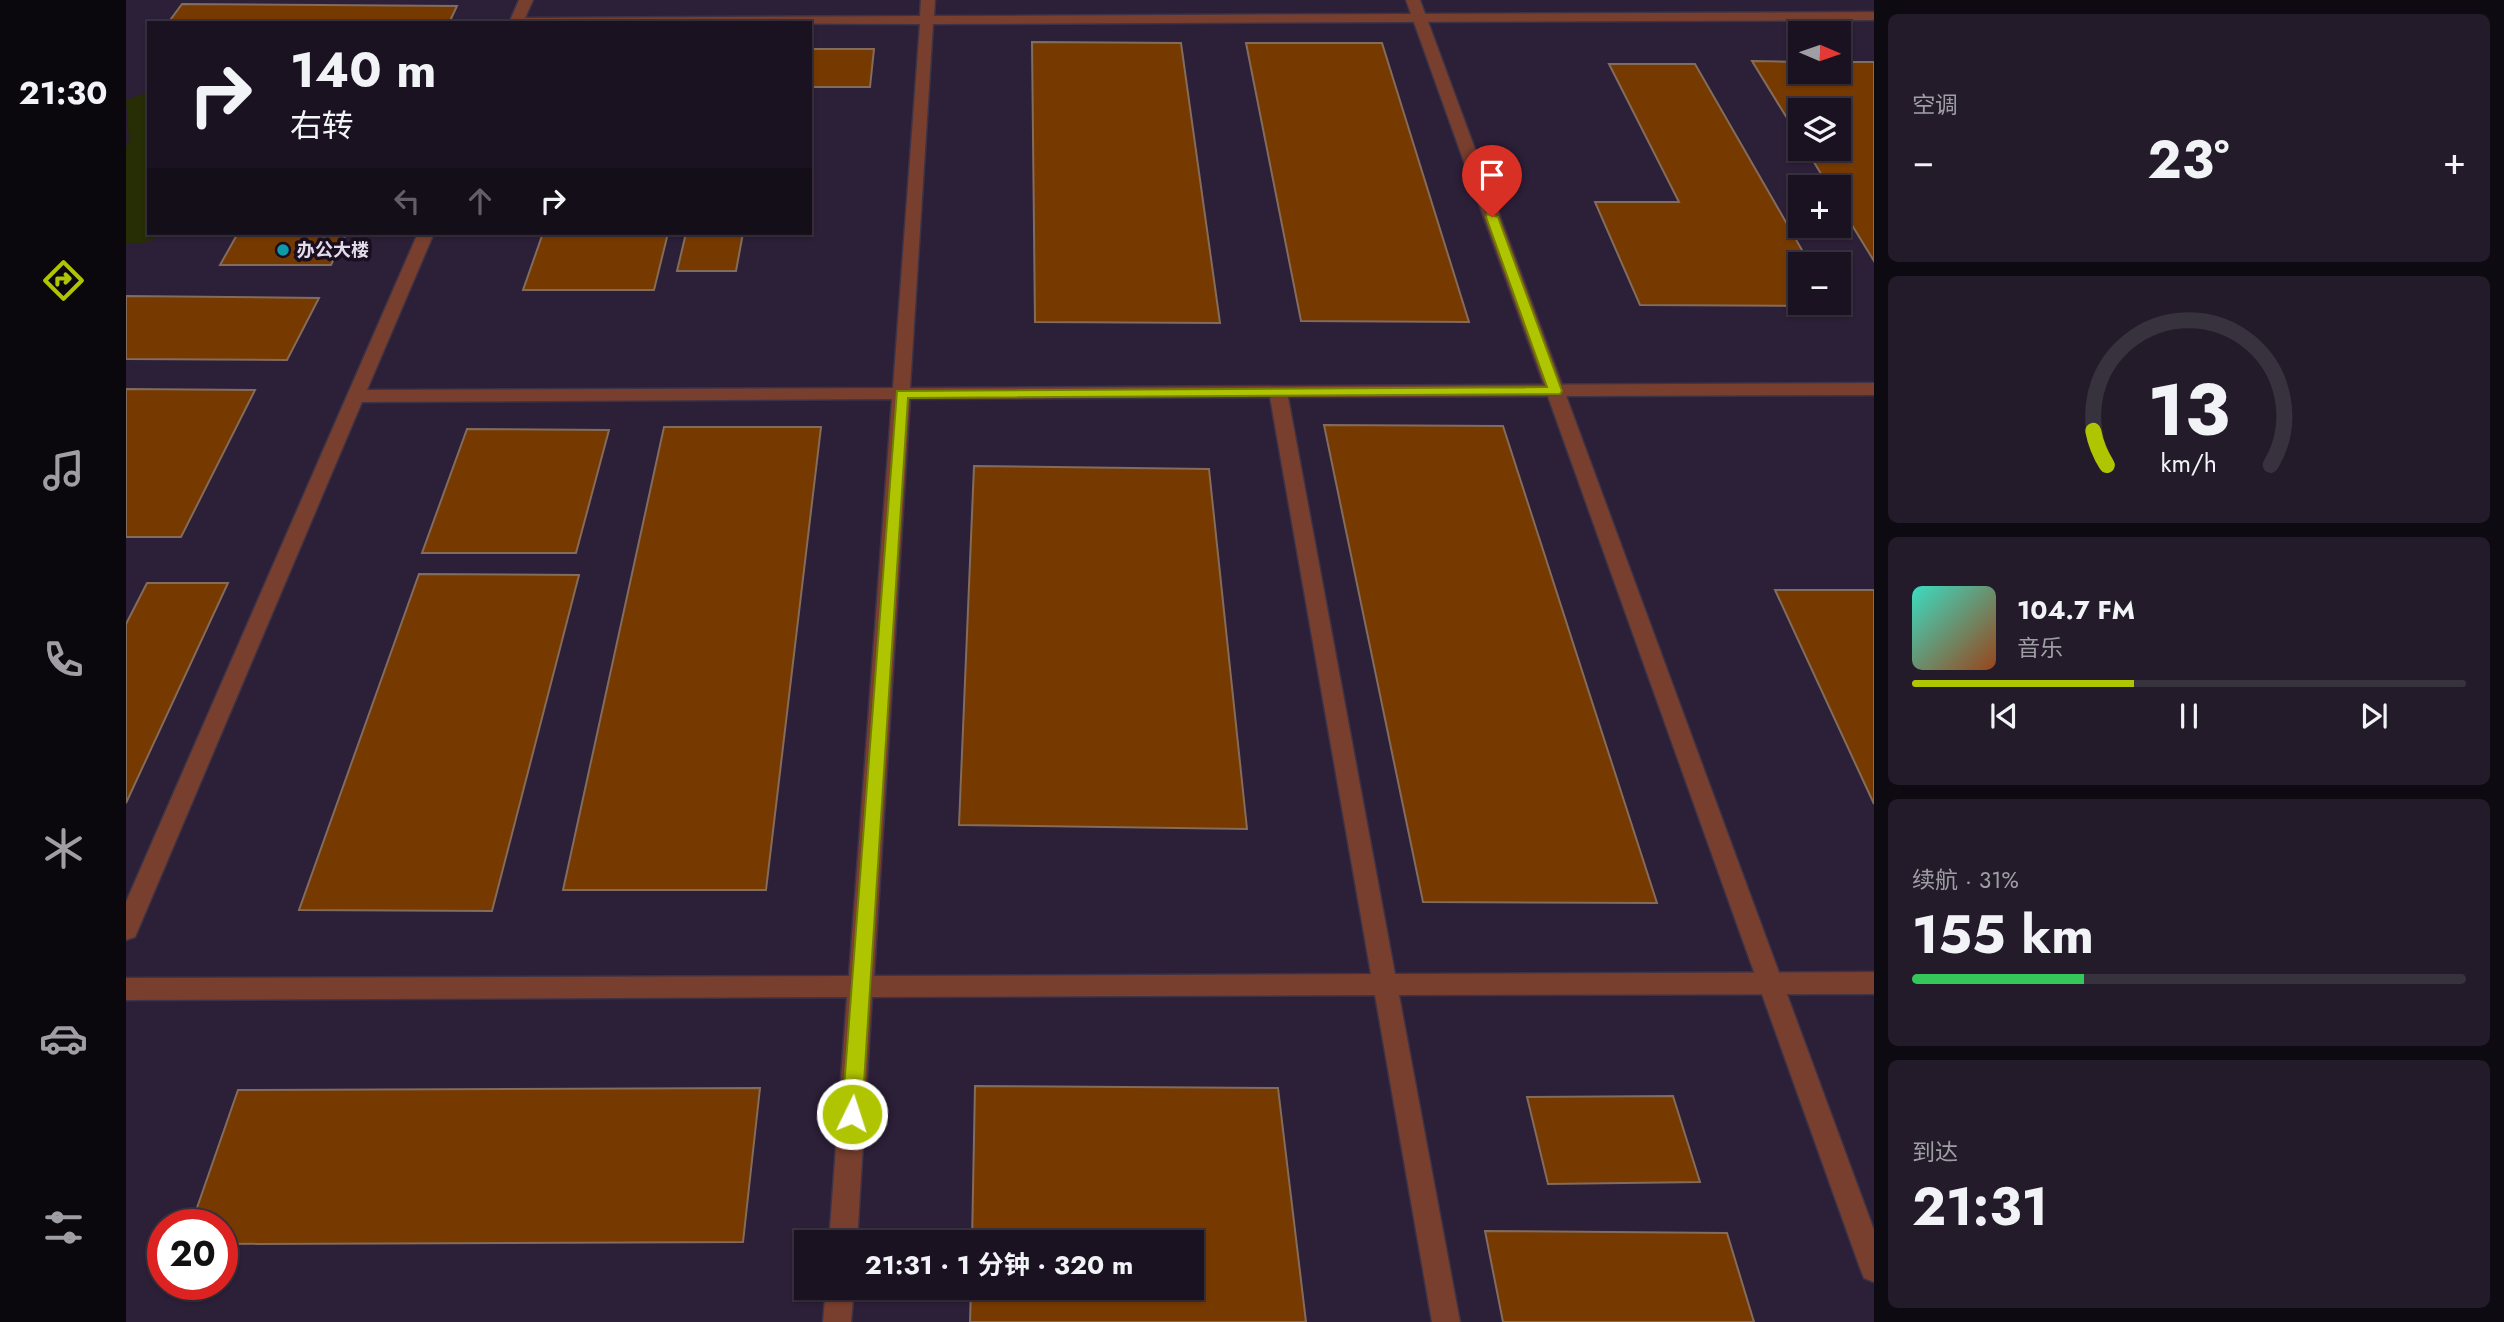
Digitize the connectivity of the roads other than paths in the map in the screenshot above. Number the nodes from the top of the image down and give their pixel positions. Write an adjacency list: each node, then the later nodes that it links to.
1 (526, 0): 5 (street)
2 (1416, 9): 3 (street); 4 (street); 9 (street)
3 (928, 10): 6 (street); 11 (street)
4 (1874, 16)
5 (516, 21)
6 (550, 21)
7 (425, 235): 12 (street)
8 (1874, 389): 9 (street)
9 (1555, 391): 10 (street); 15 (street)
10 (1278, 392): 11 (street); 22 (street)
11 (901, 394): 12 (street); 16 (street)
12 (356, 396): 13 (street)
13 (126, 930)
14 (1874, 983): 15 (street)
15 (1770, 984): 16 (street); 19 (street)
16 (860, 986): 17 (street); 18 (street)
17 (126, 989)
18 (844, 1230)
19 (1874, 1268)
20 (839, 1300): 21 (street)
21 (837, 1322)
22 (1446, 1322)

